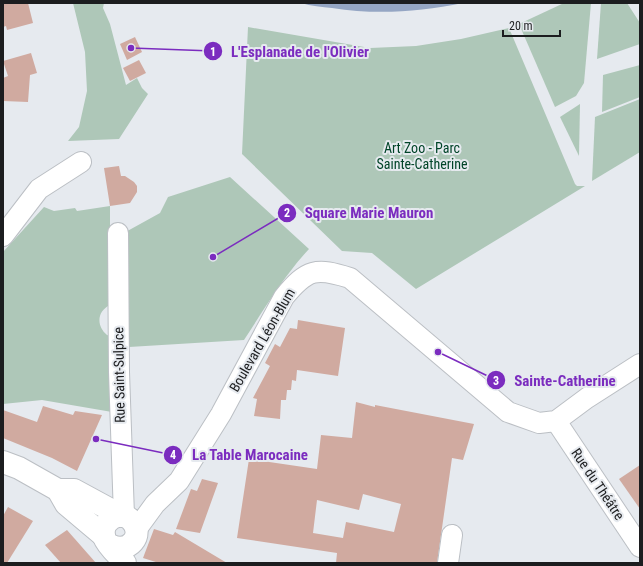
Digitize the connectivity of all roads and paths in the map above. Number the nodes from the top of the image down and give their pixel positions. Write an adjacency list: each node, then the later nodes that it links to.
1 (81, 162): 3 (street)
2 (118, 233): 8 (street, Rue Saint-Sulpice)
3 (3, 236)
4 (640, 364): 5 (street)
5 (547, 422): 8 (street, Boulevard Léon-Blum); 9 (street, Rue du Théâtre)
6 (3, 462): 8 (street)
7 (452, 536): 10 (street)
8 (123, 537)
9 (640, 547)
10 (448, 563)

